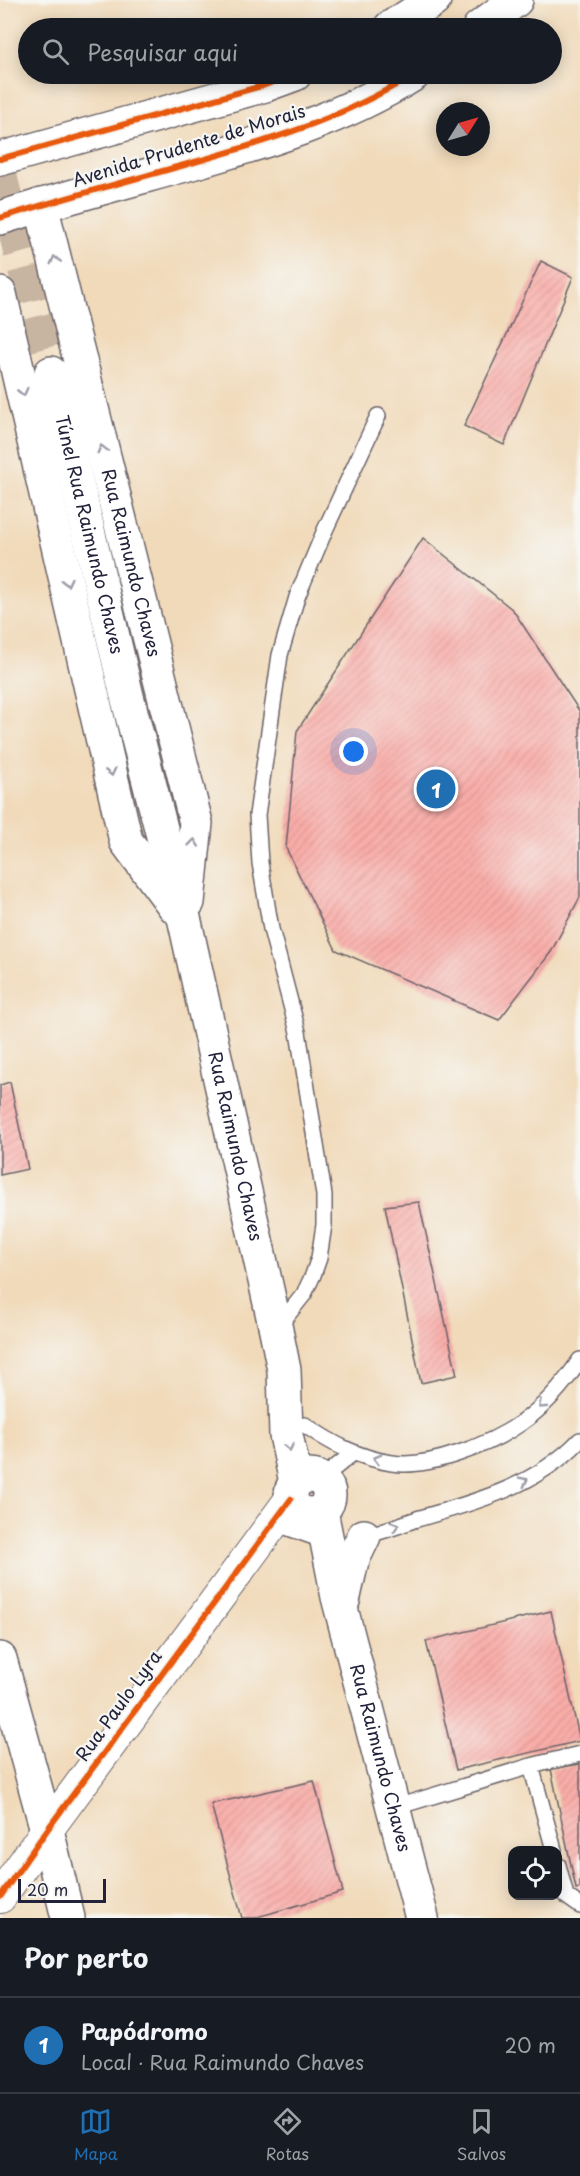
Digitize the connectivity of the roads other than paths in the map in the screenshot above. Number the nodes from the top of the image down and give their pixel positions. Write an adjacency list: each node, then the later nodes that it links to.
1 (434, 0): 3 (main road)
2 (516, 0): 4 (main road)
3 (406, 18)
4 (492, 18)
5 (269, 84): 7 (main road, Avenida Prudente de Morais)
6 (398, 84): 8 (main road, Avenida Prudente de Morais)
7 (0, 159)
8 (41, 205): 9 (main road, Avenida Prudente de Morais); 14 (main road, Rua Raimundo Chaves, one-way to 8)
9 (0, 218)
10 (0, 294): 14 (main road, Rua Raimundo Chaves, one-way to 14)
11 (51, 373): 13 (main road, Túnel Rua Raimundo Chaves)
12 (378, 416): 15 (lane)
13 (127, 696): 14 (main road, Rua Raimundo Chaves)
14 (185, 922): 15 (main road, Rua Raimundo Chaves)
15 (276, 1330): 17 (main road, Rua Raimundo Chaves)
16 (580, 1360): 20 (lane, one-way to 20)
17 (284, 1370): 18 (main road, Rua Raimundo Chaves); 21 (main road, Rua Raimundo Chaves, one-way to 21)
18 (305, 1425): 20 (lane); 21 (main road, Rua Raimundo Chaves)
19 (580, 1440): 22 (lane, one-way to 19)
20 (352, 1453): 21 (lane)
21 (303, 1509): 22 (lane); 23 (main road, Rua Raimundo Chaves); 28 (street, Rua Paulo Lyra)
22 (364, 1536): 23 (main road)
23 (340, 1603): 27 (main road, Rua Raimundo Chaves)
24 (0, 1659): 28 (main road)
25 (580, 1754): 26 (lane)
26 (531, 1766): 27 (lane); 29 (lane)
27 (393, 1808): 34 (main road, Rua Raimundo Chaves)
28 (47, 1830): 31 (street, Rua Paulo Lyra); 33 (main road)
29 (553, 1846)
30 (562, 1880): 32 (lane)
31 (0, 1897)
32 (580, 1906)
33 (69, 1918)
34 (422, 1918)

